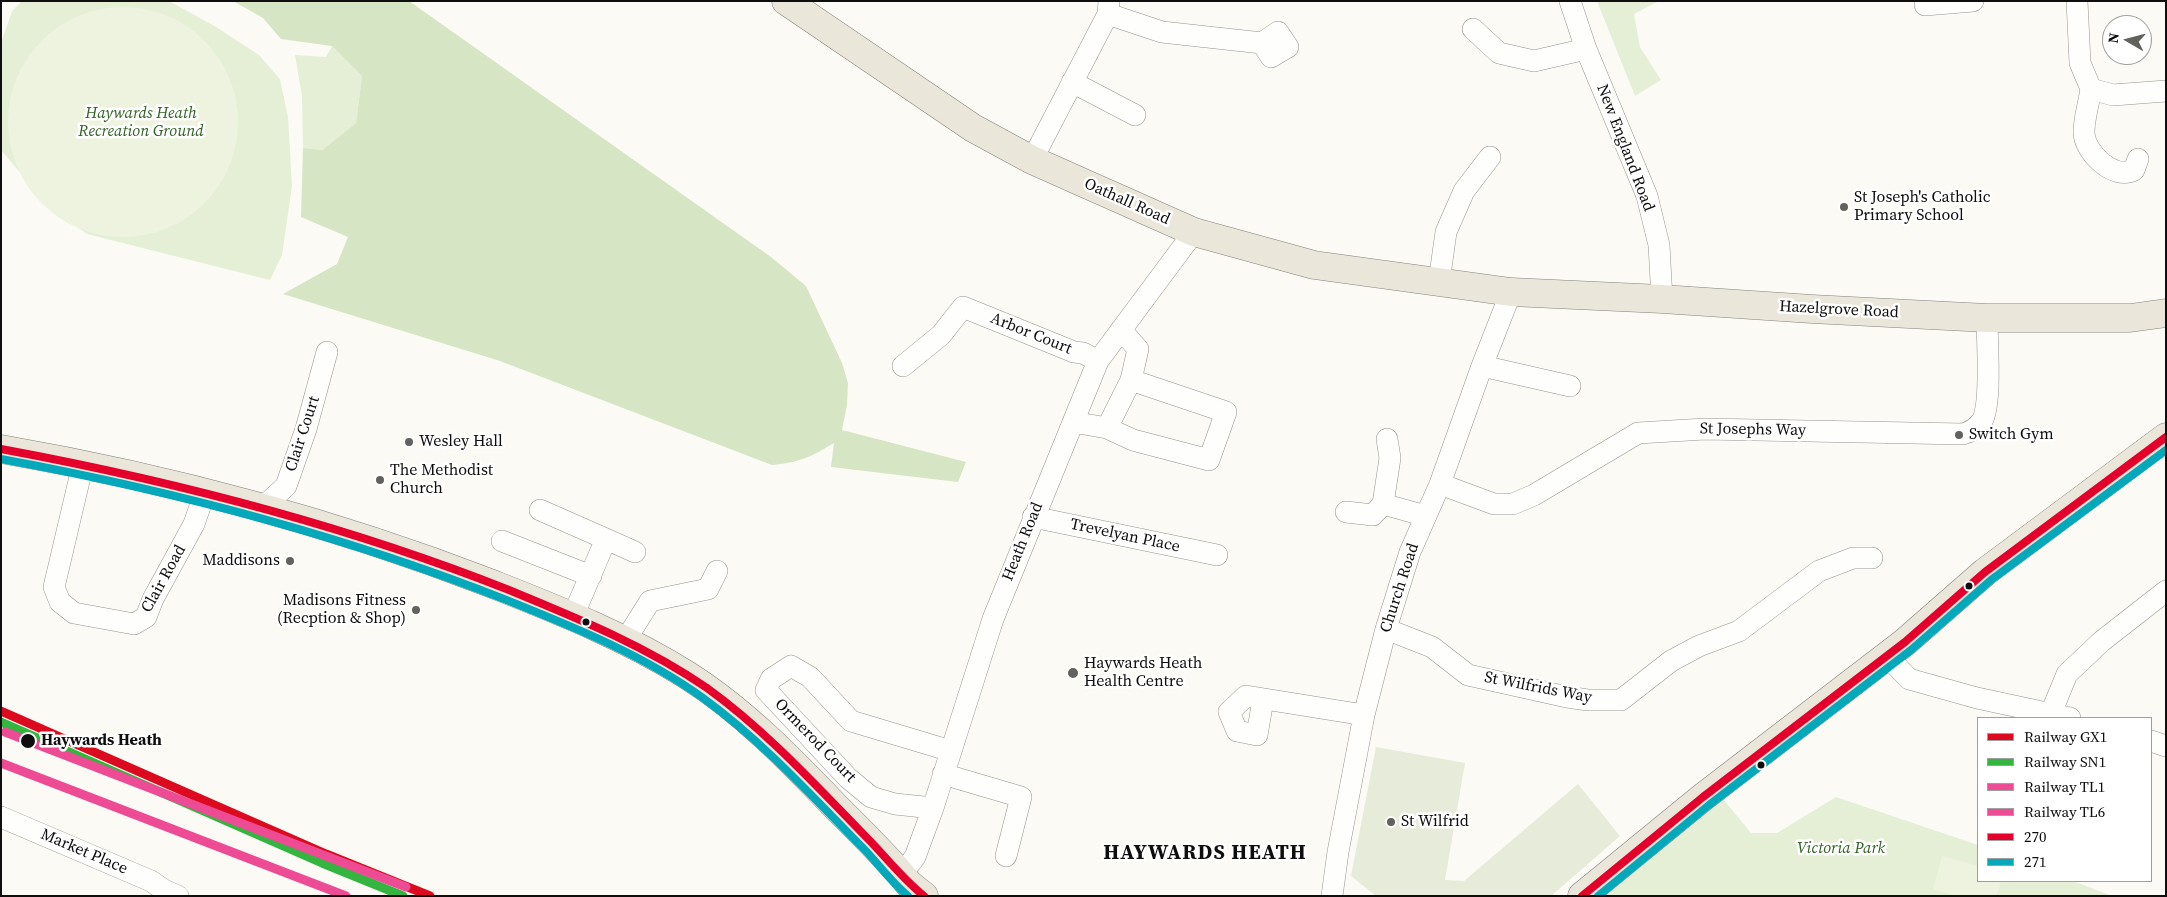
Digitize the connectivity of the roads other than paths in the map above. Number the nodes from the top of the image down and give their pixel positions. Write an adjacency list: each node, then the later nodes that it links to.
1 (786, 1): 16 (main road, Oathall Road)
2 (1570, 1): 9 (street, New England Road)
3 (1973, 1): 5 (street)
4 (2076, 1): 11 (street)
5 (1925, 5)
6 (1108, 8): 8 (street); 10 (street)
7 (1473, 29): 9 (street)
8 (1262, 42)
9 (1586, 49): 20 (street, New England Road)
10 (1072, 82): 13 (street); 16 (street)
11 (2091, 89): 12 (street); 15 (street)
12 (2166, 91)
13 (1135, 115)
14 (1490, 157): 18 (street)
15 (2138, 159)
16 (1032, 160): 17 (main road, Oathall Road)
17 (1194, 232): 18 (main road, Oathall Road); 23 (street, Heath Road)
18 (1439, 282): 19 (main road, Oathall Road)
19 (1511, 292): 20 (main road, Hazelgrove Road); 27 (street, Church Road)
20 (1662, 299): 22 (main road, Hazelgrove Road)
21 (2166, 313): 22 (main road, Hazelgrove Road)
22 (1987, 318): 36 (street, St Josephs Way)
23 (1122, 330): 25 (street, Heath Road); 28 (street)
24 (327, 352): 39 (street, Clair Court)
25 (1098, 361): 26 (street, Arbor Court); 30 (street, Heath Road)
26 (903, 366)
27 (1482, 366): 29 (street); 36 (street, Church Road)
28 (1131, 380): 31 (street); 31 (street)
29 (1570, 386)
30 (1073, 422): 31 (street); 43 (street, Heath Road)
31 (1107, 428)
32 (2166, 437): 55 (main road)
33 (1387, 439): 38 (street)
34 (1, 449): 35 (main road)
35 (82, 464): 37 (main road); 37 (street, Clair Road)
36 (1440, 484): 42 (street, Church Road)
37 (205, 492): 39 (main road)
38 (1383, 504): 41 (street); 42 (street)
39 (263, 507): 52 (main road)
40 (540, 510): 44 (street)
41 (1346, 512)
42 (1426, 516): 53 (street, Church Road)
43 (1033, 517): 47 (street, Trevelyan Place); 61 (street, Heath Road)
44 (606, 539): 46 (street); 50 (street)
45 (502, 541): 50 (street)
46 (635, 552)
47 (1217, 555)
48 (1872, 558): 53 (street, St Wilfrids Way)
49 (717, 571): 54 (street)
50 (591, 576): 52 (street)
51 (2166, 591): 58 (street)
52 (572, 616): 54 (main road)
53 (1386, 629): 57 (street, Church Road)
54 (625, 641): 66 (main road)
55 (1887, 656): 58 (street); 70 (main road)
56 (1263, 700): 57 (street)
57 (1364, 715): 69 (street, Church Road)
58 (2060, 716)
59 (2152, 741): 60 (street)
60 (2166, 746)
61 (951, 751): 62 (street, Heath Road); 63 (street, Ormerod Court)
62 (944, 774): 63 (street, Heath Road); 65 (street)
63 (933, 808): 66 (street, Heath Road)
64 (1, 817): 67 (street, Market Place)
65 (1006, 856)
66 (901, 875): 68 (main road)
67 (170, 894)
68 (924, 896)
69 (1332, 896)
70 (1582, 896)

